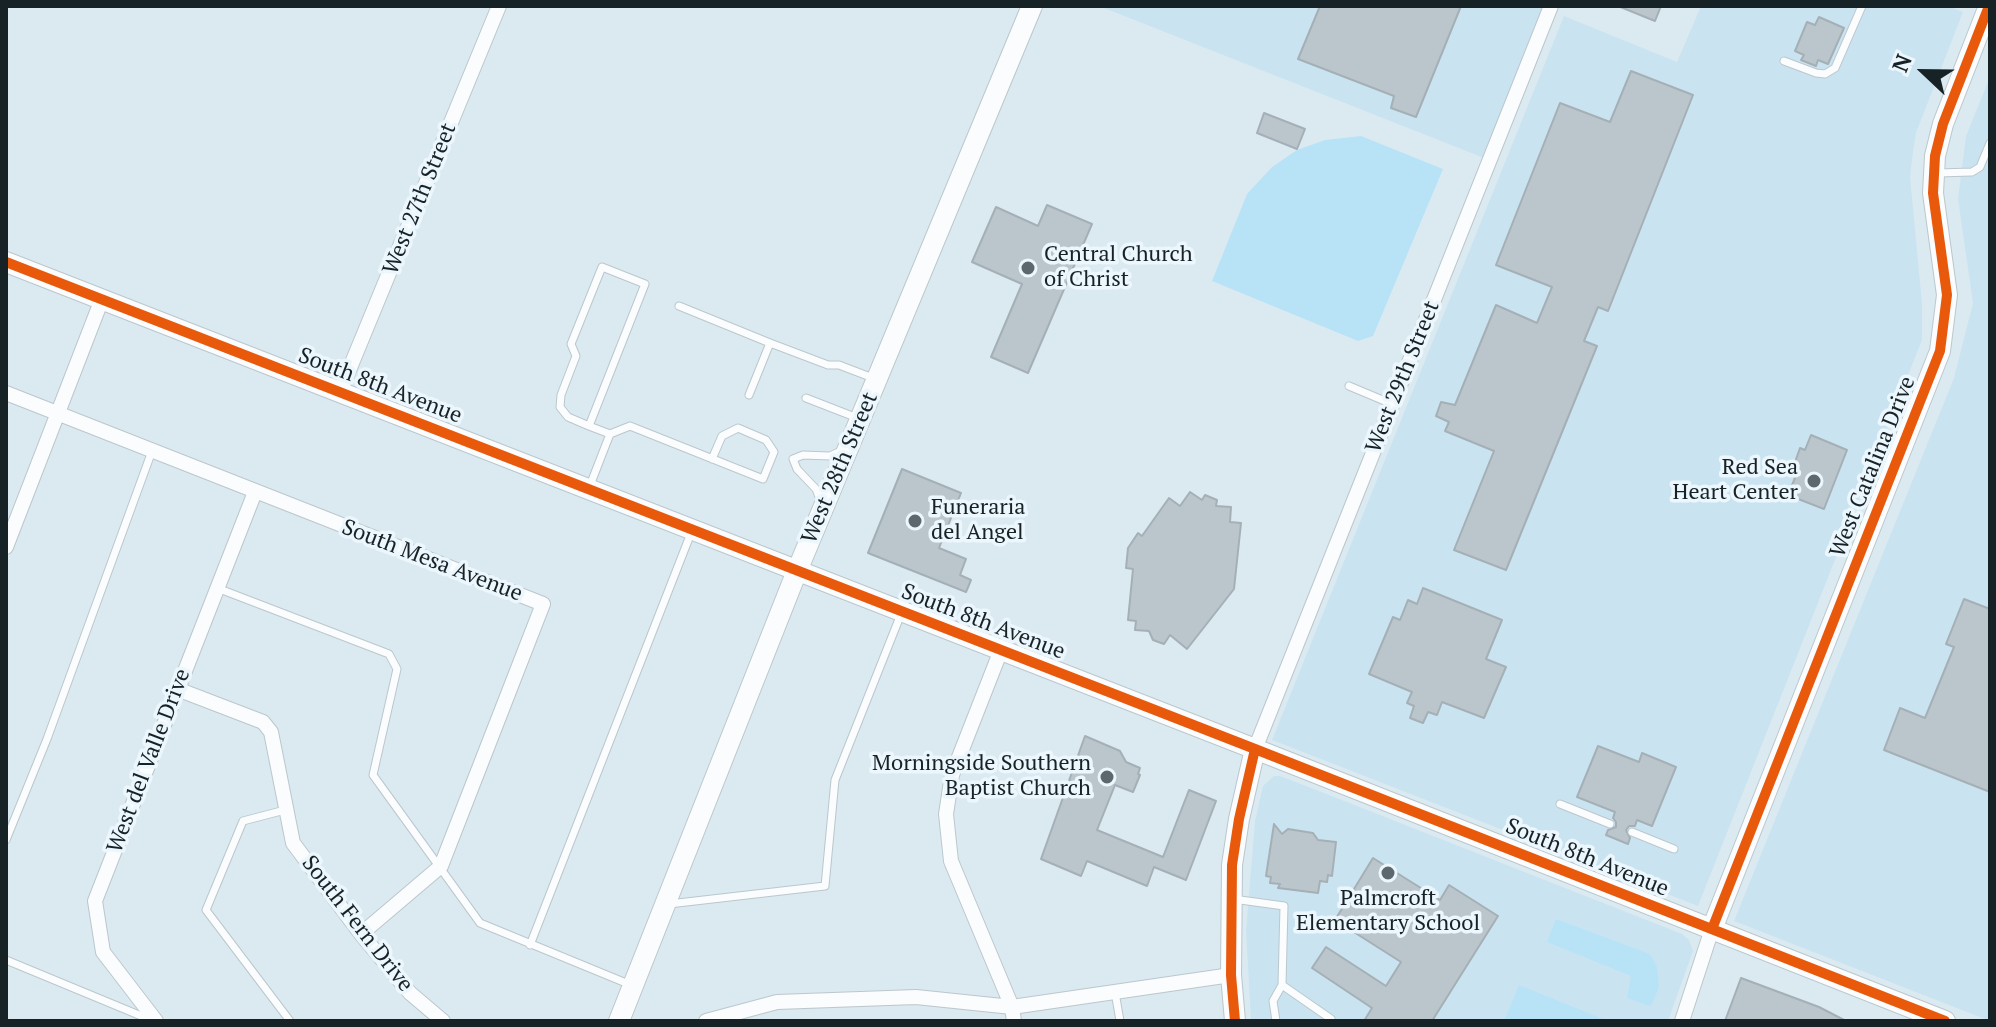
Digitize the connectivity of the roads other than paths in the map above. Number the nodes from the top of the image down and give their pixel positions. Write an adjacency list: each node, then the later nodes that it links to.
1 (499, 6): 16 (street, West 27th Street)
2 (1032, 6): 14 (street, West 28th Street)
3 (1551, 6): 20 (street, West 29th Street)
4 (1862, 6): 6 (lane)
5 (1989, 6): 9 (street, West Catalina Drive)
6 (1784, 61)
7 (1990, 143): 8 (lane)
8 (1988, 154): 9 (lane)
9 (1933, 173): 50 (street, West Catalina Drive)
10 (6, 262): 11 (street, South 8th Avenue)
11 (102, 299): 16 (street, South 8th Avenue); 21 (street)
12 (679, 306): 13 (lane)
13 (770, 343): 14 (lane); 18 (lane)
14 (877, 380): 22 (street, West 28th Street)
15 (1349, 386): 20 (lane)
16 (340, 392): 30 (street, South 8th Avenue)
17 (6, 393): 21 (street, South Mesa Avenue)
18 (749, 395)
19 (806, 398): 22 (lane)
20 (1392, 404): 40 (street, West 29th Street)
21 (58, 413): 26 (street, South Mesa Avenue); 34 (street)
22 (860, 420): 25 (street, West 28th Street)
23 (589, 426): 23 (lane); 24 (lane)
24 (610, 434): 28 (lane); 30 (lane)
25 (848, 447): 29 (lane); 32 (street, West 28th Street)
26 (152, 451): 31 (street, South Mesa Avenue); 45 (lane)
27 (774, 452): 28 (lane); 28 (lane); 29 (lane)
28 (712, 459)
29 (793, 459): 32 (lane)
30 (588, 490): 33 (street, South 8th Avenue)
31 (255, 492): 36 (street, West del Valle Drive); 47 (street, South Mesa Avenue)
32 (823, 508): 35 (street, West 28th Street)
33 (692, 530): 35 (street, South 8th Avenue); 52 (lane)
34 (6, 547)
35 (797, 571): 37 (street, South 8th Avenue); 49 (street, West 28th Street)
36 (217, 588): 39 (street, West del Valle Drive); 47 (lane)
37 (902, 612): 38 (street, South 8th Avenue); 49 (lane)
38 (1001, 650): 40 (street, South 8th Avenue); 58 (street)
39 (177, 689): 42 (street, South Fern Drive); 60 (street, West del Valle Drive)
40 (1255, 749): 48 (street); 50 (street, South 8th Avenue)
41 (1560, 804): 43 (lane)
42 (285, 810): 51 (street, South Fern Drive); 61 (lane)
43 (1610, 824)
44 (1632, 832): 46 (lane)
45 (6, 840)
46 (1674, 849)
47 (441, 866): 51 (street, South Mesa Avenue); 52 (lane)
48 (1230, 898): 54 (street); 55 (lane)
49 (666, 904): 56 (street, West 28th Street)
50 (1712, 929): 59 (street, South 8th Avenue); 69 (street)
51 (361, 934): 62 (street, South Fern Drive)
52 (530, 945): 56 (lane)
53 (6, 960): 60 (lane)
54 (1231, 975): 57 (street); 66 (street)
55 (1282, 985): 67 (lane); 68 (lane)
56 (633, 986): 63 (street, West 28th Street)
57 (1115, 992): 58 (street); 65 (lane)
58 (1013, 1014): 64 (street)
59 (1910, 1015): 70 (street, South 8th Avenue)
60 (154, 1021)
61 (290, 1021)
62 (443, 1021)
63 (619, 1021)
64 (706, 1021)
65 (1120, 1021)
66 (1235, 1021)
67 (1276, 1021)
68 (1330, 1021)
69 (1682, 1021)
70 (1945, 1021)

